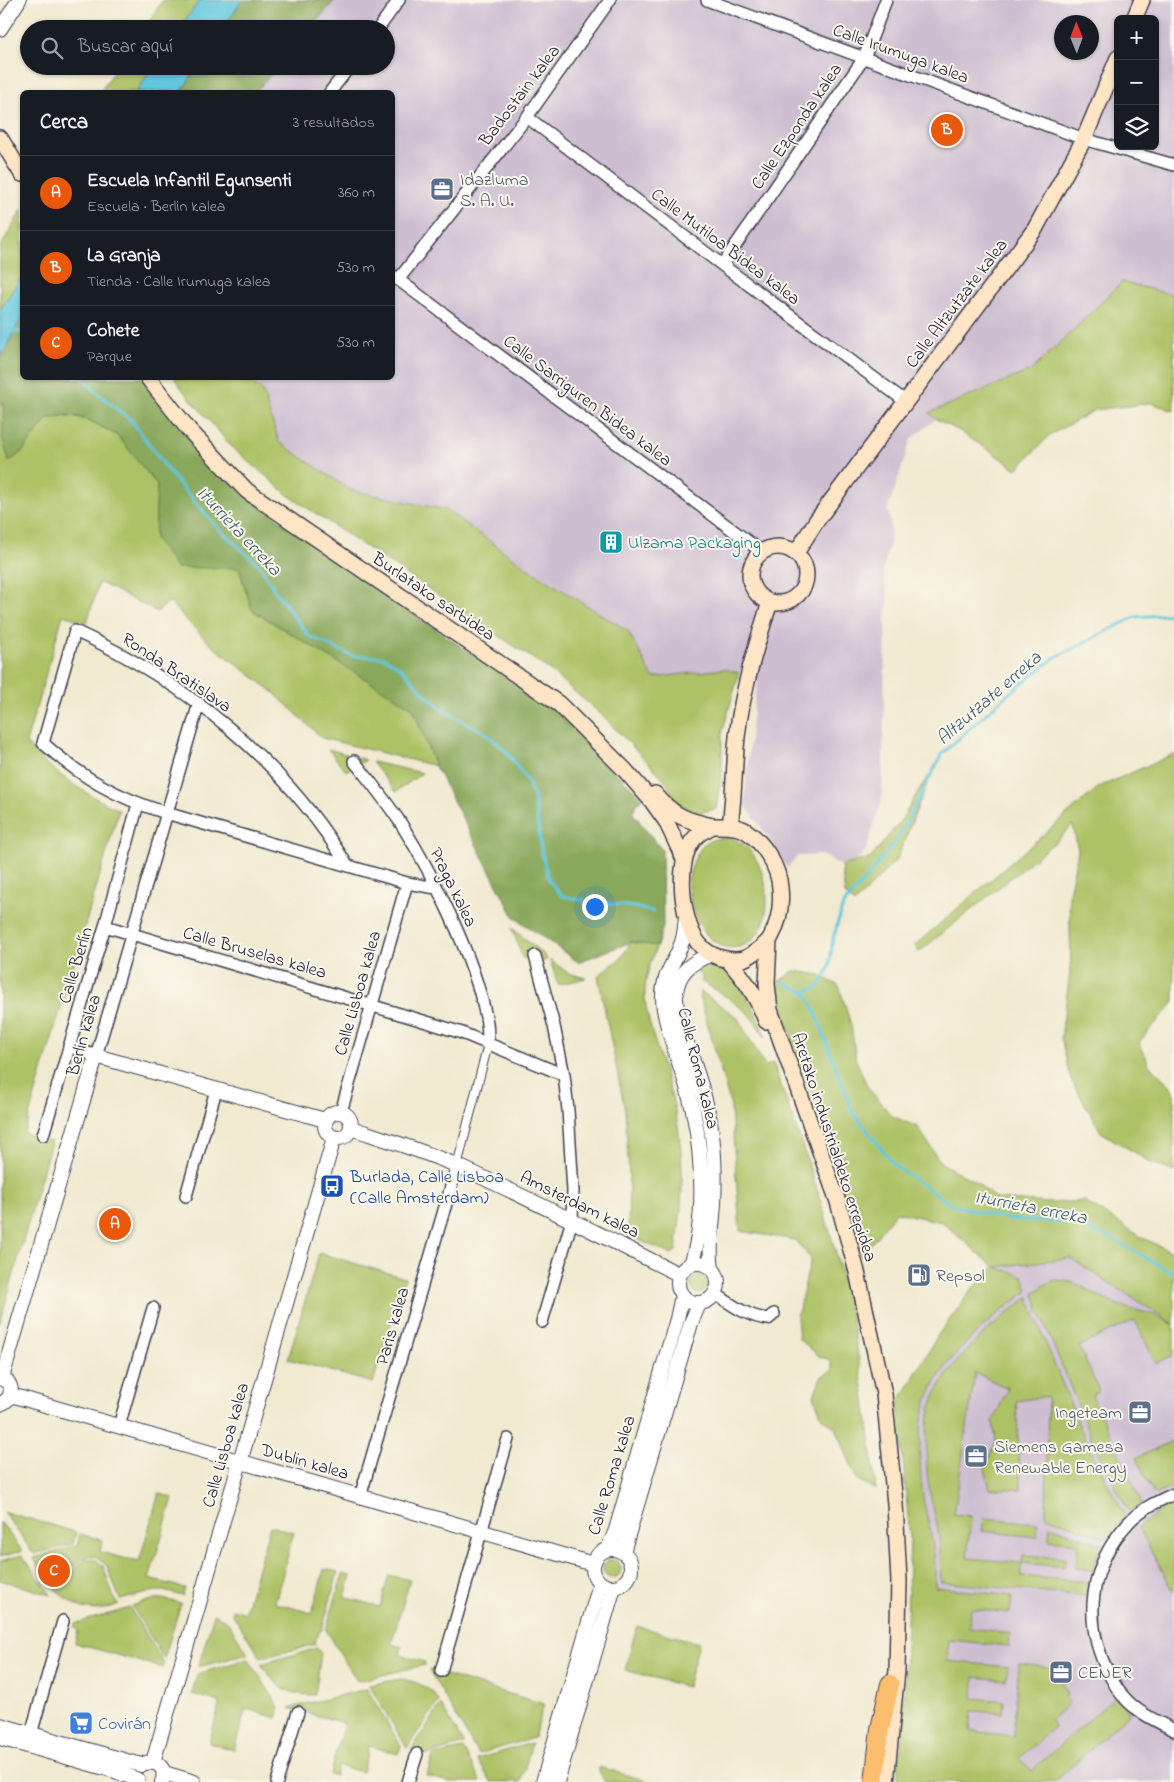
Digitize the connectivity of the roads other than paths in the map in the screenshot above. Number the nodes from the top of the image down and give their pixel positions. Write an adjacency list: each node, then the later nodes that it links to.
1 (19, 0): 9 (street)
2 (400, 0): 8 (street)
3 (610, 0): 14 (street, Badostain kalea)
4 (707, 0): 10 (street, Calle Irumuga kalea)
5 (886, 0): 10 (street, Calle Ezponda kalea)
6 (1142, 0): 7 (main road)
7 (1136, 15)
8 (385, 20)
9 (0, 29)
10 (864, 58): 16 (street, Calle Irumuga kalea); 21 (street, Calle Ezponda kalea)
11 (1117, 60): 16 (main road, Calle Altzutzate kalea)
12 (343, 75): 13 (street)
13 (332, 90)
14 (527, 117): 21 (street, Calle Mutiloa Bidea kalea); 22 (street, Badostain kalea)
15 (0, 138): 19 (main road)
16 (1084, 139): 18 (street, Calle Irumuga kalea); 25 (main road, Calle Altzutzate kalea)
17 (0, 150): 20 (main road)
18 (1174, 165)
19 (20, 176)
20 (20, 177)
21 (722, 265): 25 (street, Calle Mutiloa Bidea kalea)
22 (395, 277): 26 (street, Calle Sarriguren Bidea kalea)
23 (150, 380): 35 (main road, Burlatako sarbidea)
24 (158, 380): 33 (main road, Burlatako sarbidea)
25 (906, 401): 27 (main road, Calle Altzutzate kalea)
26 (762, 552): 27 (main road); 28 (main road)
27 (796, 554): 28 (main road)
28 (770, 602): 34 (main road)
29 (199, 703): 31 (street, Ronda Bratislava); 32 (street, Berlin kalea); 36 (street, Ronda Bratislava)
30 (354, 761): 38 (street, Praga kalea)
31 (138, 804): 32 (street, Ronda Bratislava); 40 (street, Calle Berlín)
32 (166, 814): 36 (street, Ronda Bratislava); 41 (street, Berlin kalea)
33 (713, 826): 34 (main road); 35 (main road)
34 (730, 826): 42 (main road)
35 (684, 859): 39 (main road)
36 (347, 865): 37 (street, Ronda Bratislava)
37 (407, 883): 38 (street, Ronda Bratislava); 46 (street, Calle Lisboa kalea)
38 (436, 888): 47 (street, Praga kalea)
39 (686, 915): 43 (main road); 60 (street, Calle Roma kalea)
40 (105, 926): 41 (street, Calle Bruselas kalea); 48 (street, Calle Berlín)
41 (131, 935): 46 (street, Calle Bruselas kalea); 49 (street, Berlin kalea)
42 (769, 940): 45 (main road); 84 (main road, Aretako industrialdeko errepidea)
43 (711, 954): 45 (main road); 61 (street, Calle Roma kalea)
44 (535, 956): 50 (street)
45 (727, 960): 84 (main road, Aretako industrialdeko errepidea)
46 (373, 1005): 47 (street, Calle Bruselas kalea); 52 (street, Calle Lisboa kalea)
47 (488, 1044): 50 (street, Calle Bruselas kalea); 57 (street)
48 (69, 1046): 49 (street); 55 (street, Calle Berlín)
49 (96, 1056): 51 (street); 69 (street, Berlin kalea)
50 (564, 1075): 59 (street)
51 (216, 1090): 53 (street); 58 (street)
52 (341, 1112): 53 (street); 54 (street)
53 (325, 1120): 56 (street)
54 (351, 1128): 56 (street); 57 (street, Amsterdam kalea)
55 (43, 1135)
56 (334, 1138): 73 (street, Calle Lisboa kalea)
57 (457, 1166): 59 (street, Amsterdam kalea); 75 (street, Paris kalea)
58 (186, 1196)
59 (572, 1220): 62 (street, Amsterdam kalea); 68 (street)
60 (691, 1264): 61 (street); 62 (street)
61 (712, 1268): 63 (street)
62 (680, 1274): 64 (street)
63 (716, 1294): 65 (street); 67 (street)
64 (682, 1296): 65 (street); 77 (street, Calle Roma kalea)
65 (699, 1304): 78 (street, Calle Roma kalea)
66 (153, 1308): 71 (street)
67 (774, 1314)
68 (542, 1322)
69 (1, 1378): 70 (street)
70 (5, 1399): 71 (street, Dublin kalea)
71 (119, 1426): 73 (street, Dublin kalea)
72 (508, 1439): 76 (street)
73 (240, 1461): 75 (street, Dublin kalea); 91 (street, Calle Lisboa kalea)
74 (1174, 1494): 87 (street)
75 (360, 1497): 76 (street, Dublin kalea)
76 (482, 1532): 79 (street, Dublin kalea); 83 (street)
77 (608, 1549): 78 (street); 79 (street)
78 (623, 1552): 81 (street)
79 (593, 1564): 80 (street)
80 (600, 1584): 81 (street); 97 (street)
81 (614, 1587): 98 (street)
82 (63, 1621): 88 (street)
83 (441, 1672)
84 (893, 1683): 99 (highway); 100 (main road, Aretako industrialdeko errepidea); 101 (main road, Aretako industrialdeko errepidea); 102 (main road)
85 (298, 1712): 95 (street)
86 (0, 1725): 88 (street)
87 (1174, 1730)
88 (31, 1734): 91 (street)
89 (0, 1738): 93 (street)
90 (417, 1754): 96 (street)
91 (147, 1764): 92 (street); 93 (street, Calle Lisboa kalea)
92 (163, 1778): 94 (street)
93 (138, 1781)
94 (194, 1782)
95 (277, 1782)
96 (408, 1782)
97 (543, 1782)
98 (557, 1782)
99 (874, 1782)
100 (880, 1782)
101 (886, 1782)
102 (892, 1782)

